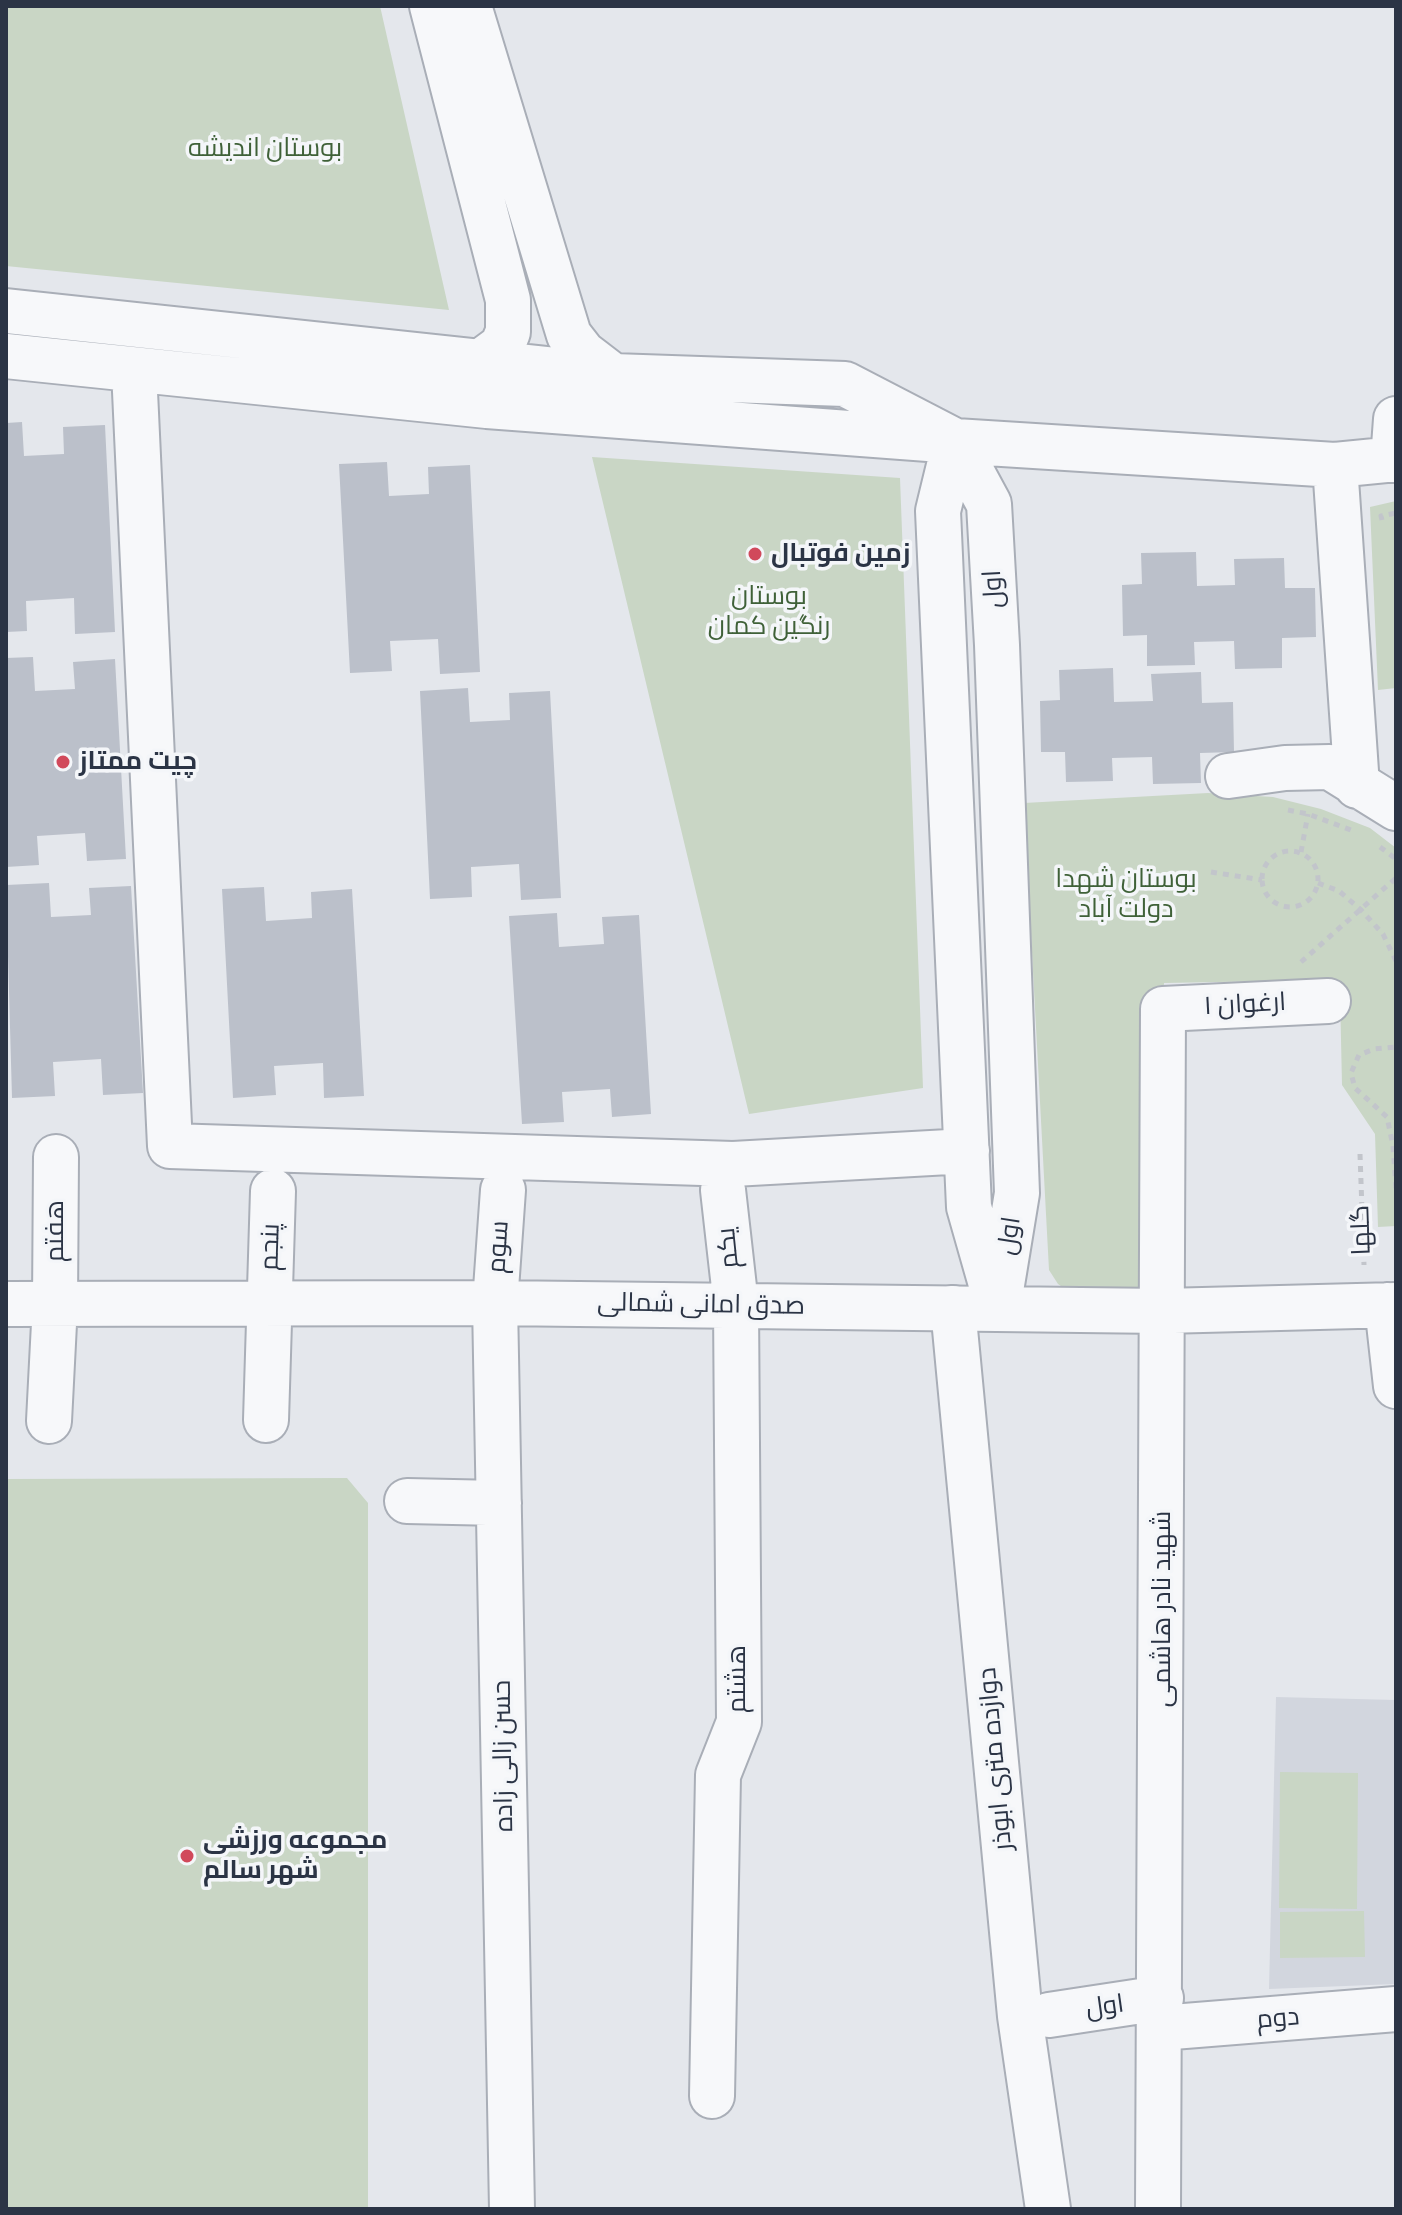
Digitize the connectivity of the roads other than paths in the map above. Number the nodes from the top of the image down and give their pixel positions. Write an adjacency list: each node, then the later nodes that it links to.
1 (432, 6): 5 (street)
2 (469, 6): 7 (street)
3 (6, 311): 5 (street)
4 (6, 356): 6 (street)
5 (483, 360): 7 (street); 8 (street)
6 (134, 370): 8 (street); 17 (street)
7 (613, 376): 9 (street)
8 (487, 406): 9 (street)
9 (955, 441): 11 (street); 17 (street, اول); 29 (street, اول)
10 (1395, 446): 11 (street)
11 (1335, 465): 13 (street)
12 (1228, 776): 13 (street)
13 (1357, 786): 14 (street)
14 (1384, 824)
15 (1328, 1001): 16 (street, ارغوان ۱)
16 (1163, 1009): 30 (street, شهید نادر هاشمی)
17 (967, 1151): 29 (street, اول)
18 (56, 1157): 25 (street, هفتم)
19 (503, 1190): 23 (street, سوم)
20 (723, 1190): 26 (street, یکم)
21 (273, 1191): 22 (street, پنجم)
22 (270, 1303): 23 (street, صدق امانی شمالی); 25 (street, صدق امانی شمالی); 32 (street, پنجم)
23 (495, 1303): 26 (street, صدق امانی شمالی); 35 (street, حسن زالی زاده)
24 (6, 1304): 25 (street, صدق امانی شمالی)
25 (55, 1304): 33 (street, هفتم)
26 (736, 1305): 28 (street, صدق امانی شمالی); 39 (street, هشتم)
27 (1383, 1305): 30 (street, صدق امانی شمالی); 31 (street)
28 (953, 1308): 29 (street, صدق امانی شمالی); 41 (street, دوازده متری ابوذر)
29 (998, 1309): 30 (street, صدق امانی شمالی)
30 (1164, 1311): 37 (street, شهید نادر هاشمی)
31 (1396, 1386)
32 (266, 1420)
33 (49, 1421)
34 (407, 1501): 35 (street)
35 (499, 1503): 40 (street, حسن زالی زاده)
36 (1396, 2009): 37 (street, دوم)
37 (1160, 2013): 38 (street, اول); 42 (street, شهید نادر هاشمی)
38 (1049, 2015)
39 (712, 2096)
40 (512, 2209)
41 (1048, 2209)
42 (1158, 2209)

